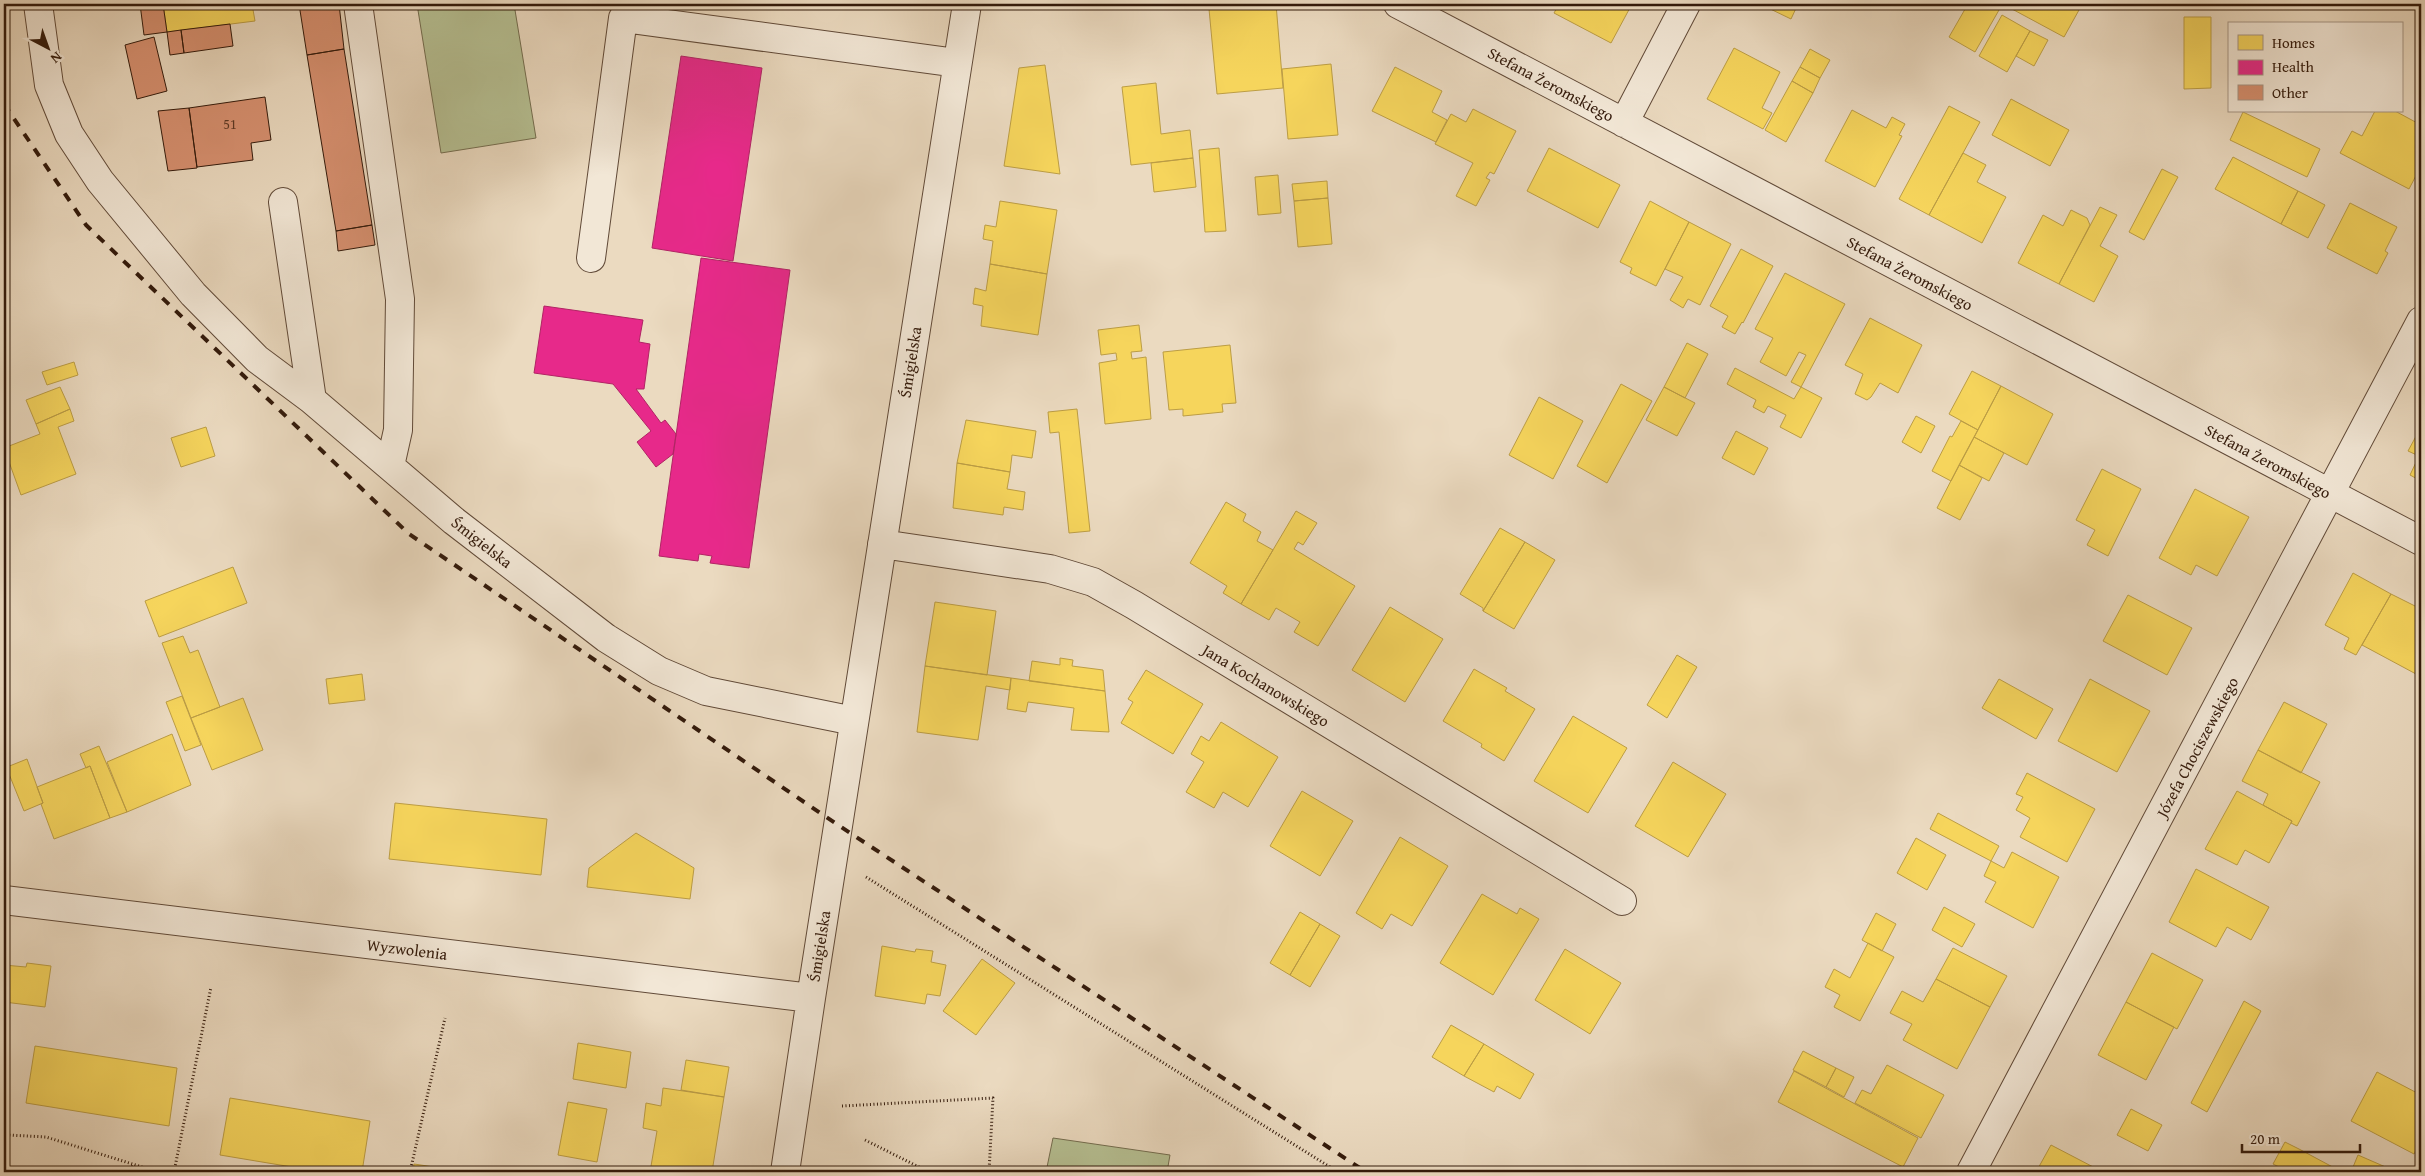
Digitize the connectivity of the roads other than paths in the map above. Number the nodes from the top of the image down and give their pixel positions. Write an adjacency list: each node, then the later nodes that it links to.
1 (38, 4): 11 (street, Śmigielska)
2 (358, 4): 12 (street)
3 (967, 4): 6 (street, Śmigielska)
4 (1686, 4): 7 (street)
5 (1402, 5): 7 (street, Stefana Żeromskiego)
6 (957, 63): 9 (street); 15 (street, Śmigielska)
7 (1624, 122): 13 (street, Stefana Żeromskiego)
8 (283, 202): 11 (street)
9 (591, 258)
10 (2421, 321): 13 (street, Józefa Chociszewskiego)
11 (312, 400): 12 (street, Śmigielska)
12 (390, 466): 16 (street, Śmigielska)
13 (2331, 494): 14 (street, Stefana Żeromskiego); 21 (street, Józefa Chociszewskiego)
14 (2421, 541)
15 (882, 544): 16 (street, Śmigielska); 18 (street, Jana Kochanowskiego)
16 (854, 721): 19 (street, Śmigielska)
17 (4, 900): 19 (street, Wyzwolenia)
18 (1622, 901)
19 (811, 998): 20 (street, Śmigielska)
20 (785, 1172)
21 (1971, 1172)

